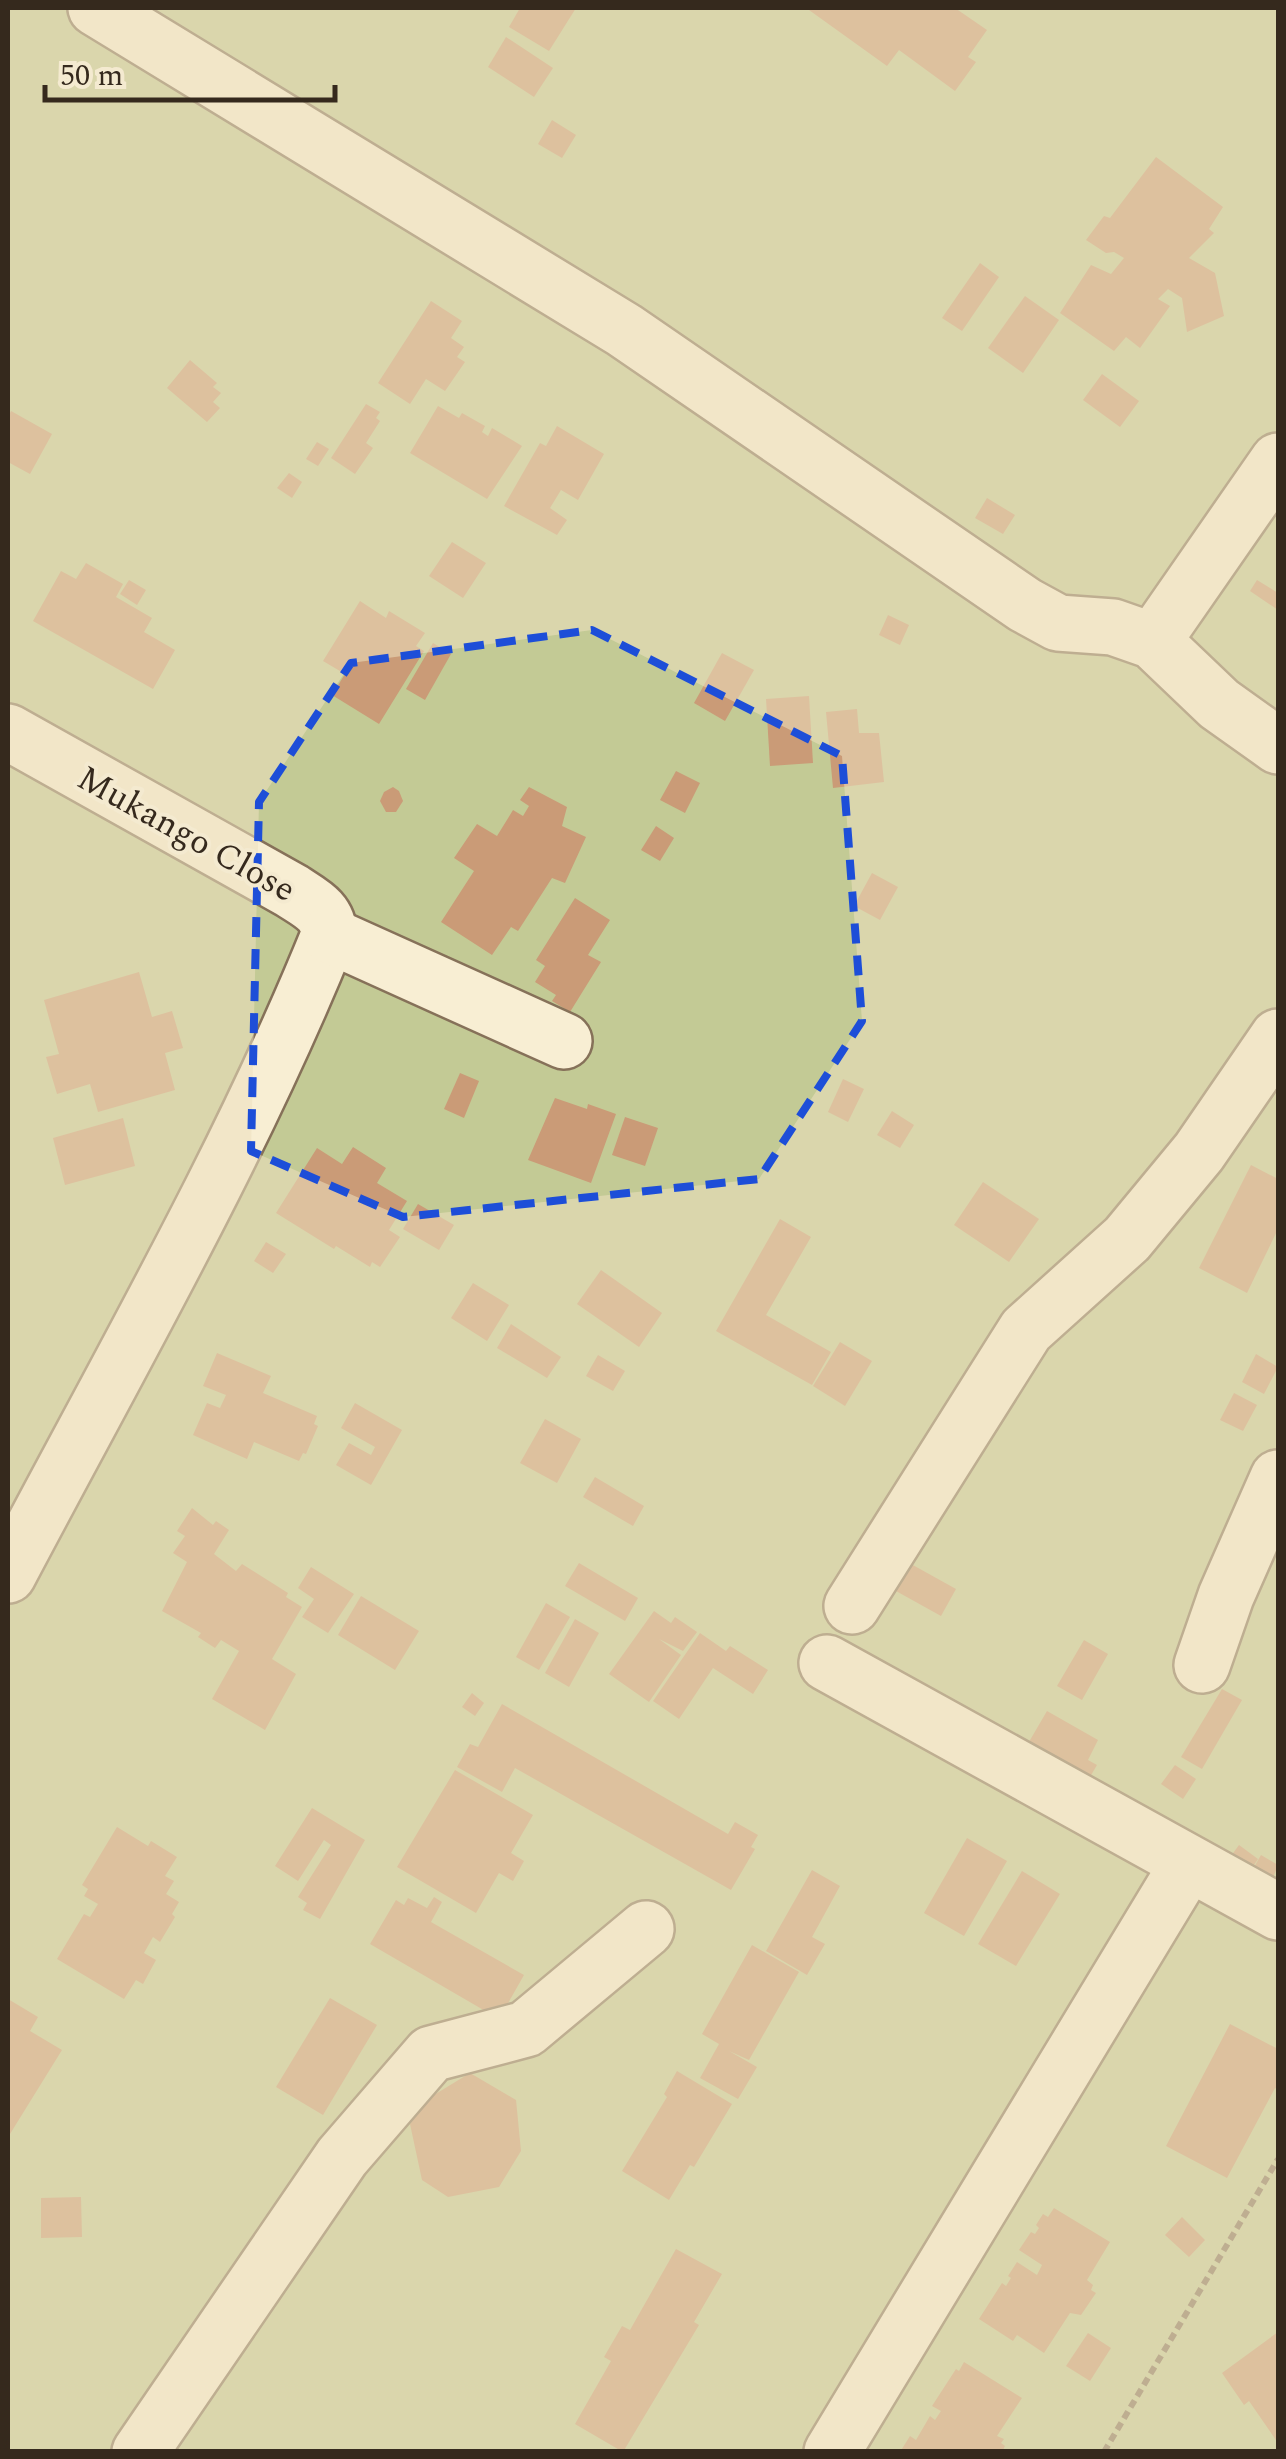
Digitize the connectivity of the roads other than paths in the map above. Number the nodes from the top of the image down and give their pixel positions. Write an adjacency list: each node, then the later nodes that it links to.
1 (96, 8): 3 (street)
2 (1278, 461): 3 (street)
3 (1153, 641): 4 (street)
4 (1278, 746)
5 (13, 750): 6 (street, Mukango Close)
6 (329, 935): 8 (street); 10 (street, Mukango Close)
7 (1278, 1036): 11 (street)
8 (564, 1041)
9 (1278, 1478): 13 (street)
10 (8, 1575)
11 (852, 1606)
12 (827, 1663): 14 (street)
13 (1202, 1664)
14 (1188, 1864): 15 (street); 18 (street)
15 (1278, 1912)
16 (646, 1929): 17 (street)
17 (140, 2452)
18 (832, 2452)

